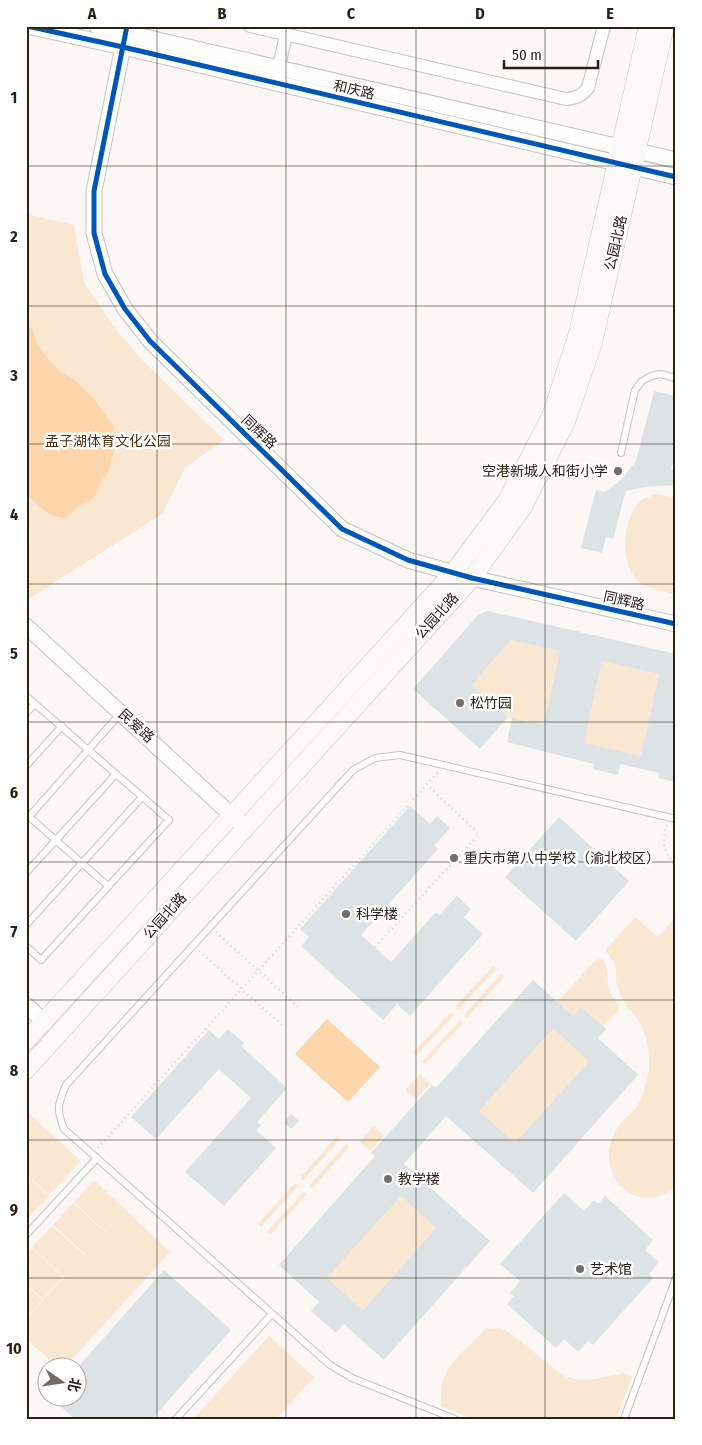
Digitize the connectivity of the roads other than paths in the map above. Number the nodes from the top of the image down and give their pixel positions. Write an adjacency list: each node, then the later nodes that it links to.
1 (27, 26): 8 (street, 和庆路)
2 (97, 26): 8 (street, 和庆路)
3 (250, 26): 7 (street)
4 (604, 26): 7 (street)
5 (648, 26): 10 (main road, 公园北路)
6 (665, 26): 10 (main road, 公园北路)
7 (279, 31): 9 (street)
8 (125, 35): 9 (street, 和庆路); 15 (street, 同辉路)
9 (277, 76): 10 (street, 和庆路)
10 (627, 157): 11 (street, 和庆路); 12 (street, 和庆路); 15 (main road, 公园北路); 16 (main road, 公园北路)
11 (676, 160)
12 (676, 177)
13 (676, 378): 14 (lane)
14 (621, 453)
15 (454, 573): 16 (street, 同辉路); 28 (main road, 公园北路)
16 (472, 578): 17 (street, 同辉路); 31 (main road, 公园北路)
17 (676, 624)
18 (26, 626): 22 (street, 民爱路)
19 (26, 696): 20 (lane)
20 (35, 704): 21 (lane); 23 (lane)
21 (26, 713)
22 (121, 713): 24 (lane); 28 (street, 民爱路)
23 (62, 726): 24 (lane); 25 (lane)
24 (89, 750): 26 (lane); 29 (lane)
25 (26, 766)
26 (116, 774): 27 (lane); 32 (lane)
27 (142, 797): 33 (lane); 35 (lane)
28 (232, 814): 31 (street, 民爱路); 39 (main road, 公园北路)
29 (27, 817): 32 (lane)
30 (673, 818): 42 (lane)
31 (245, 828): 41 (main road, 公园北路)
32 (56, 840): 33 (lane); 34 (lane)
33 (82, 863): 35 (lane); 36 (lane)
34 (26, 873)
35 (108, 886): 37 (lane)
36 (26, 926)
37 (26, 946)
38 (26, 1005): 39 (street)
39 (44, 1022): 40 (main road, 公园北路)
40 (26, 1041)
41 (26, 1070)
42 (94, 1156): 43 (lane); 45 (lane)
43 (26, 1234)
44 (676, 1278): 48 (lane)
45 (272, 1314): 46 (lane); 47 (lane)
46 (176, 1419)
47 (455, 1419)
48 (624, 1419)

